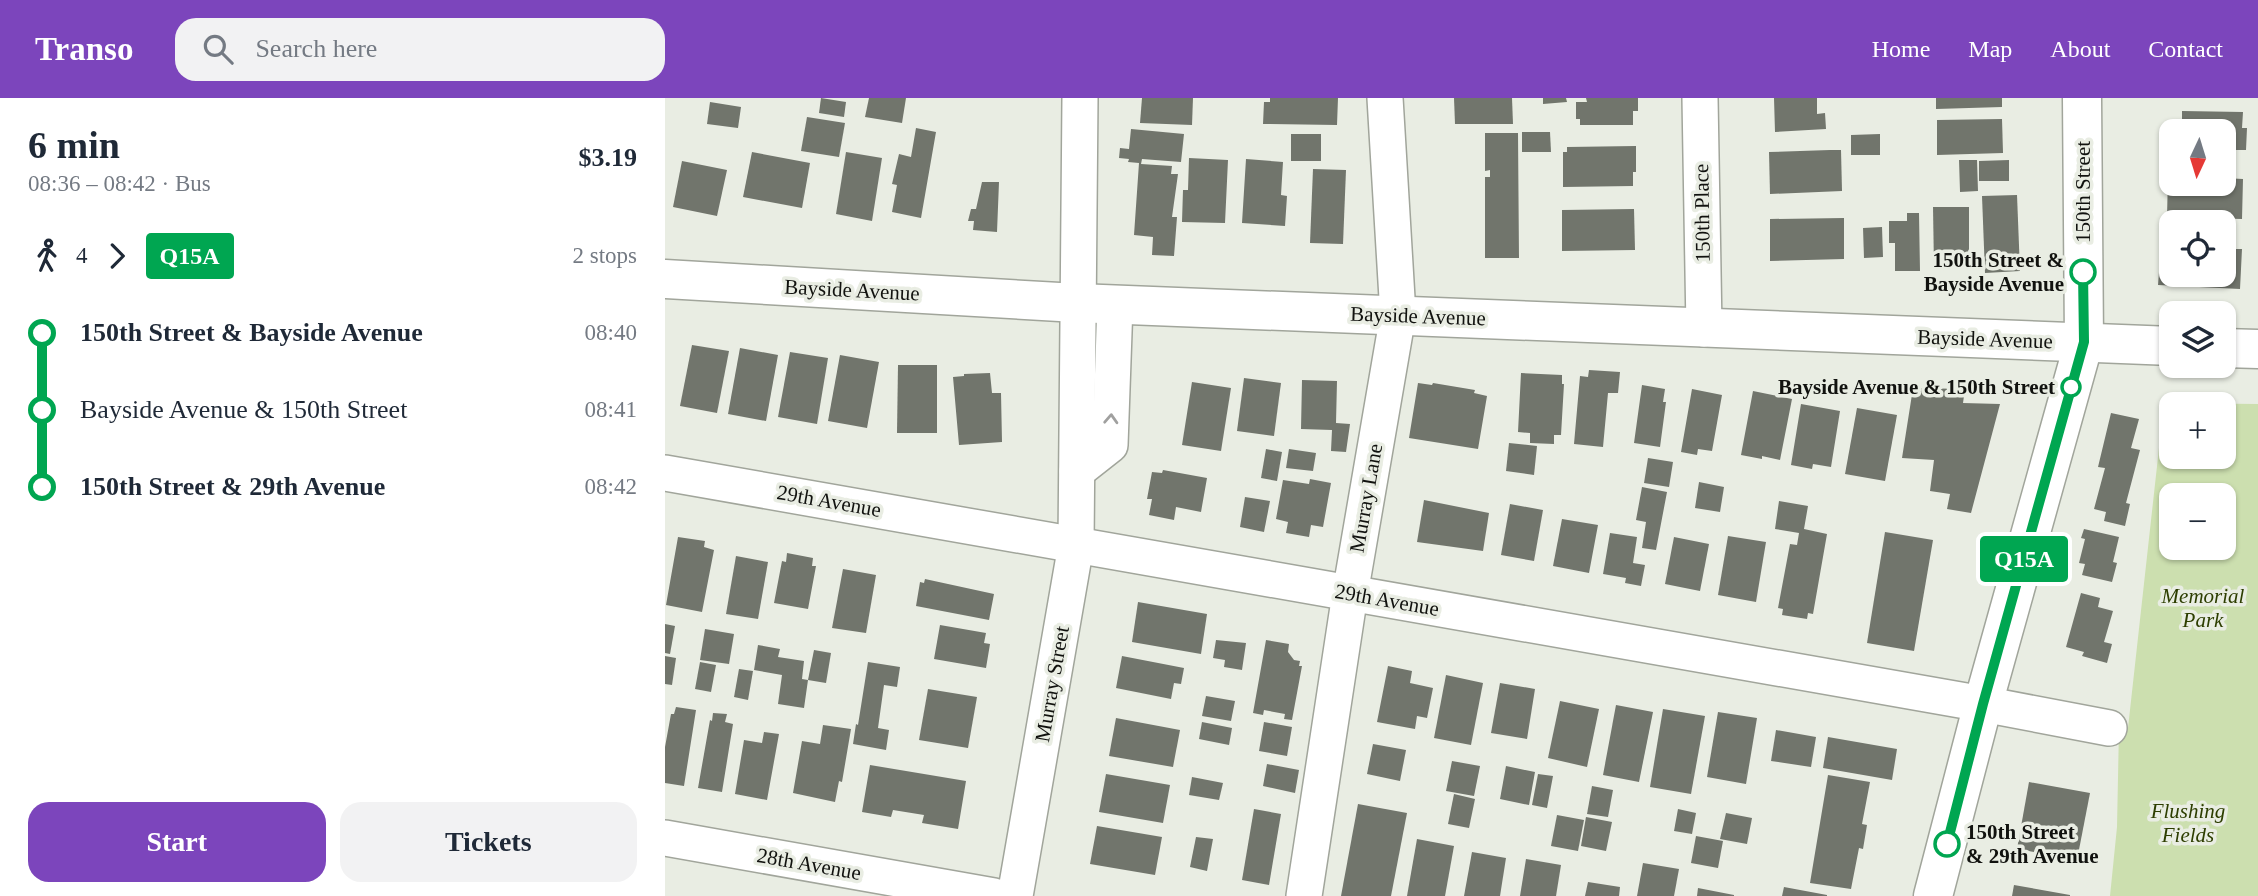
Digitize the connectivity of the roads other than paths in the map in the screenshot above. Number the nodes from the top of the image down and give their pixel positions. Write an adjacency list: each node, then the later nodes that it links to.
1 (1080, 98): 6 (street, Murray Street)
2 (1385, 98): 8 (street, Murray Lane)
3 (1700, 98): 9 (street, 150th Place)
4 (2082, 98): 10 (street, 150th Street)
5 (665, 279): 6 (street, Bayside Avenue)
6 (1077, 303): 7 (street, Bayside Avenue); 14 (street, Murray Street)
7 (1115, 304): 8 (street, Bayside Avenue); 14 (street, one-way to 7)
8 (1398, 315): 9 (street, Bayside Avenue); 17 (street, Murray Lane)
9 (1704, 329): 10 (street, Bayside Avenue)
10 (2084, 342): 11 (street, Bayside Avenue); 18 (street, 150th Street)
11 (2159, 345)
12 (2236, 348): 13 (street)
13 (2258, 349)
14 (1077, 471): 16 (street, Murray Street)
15 (665, 473): 16 (street, 29th Avenue)
16 (1076, 545): 17 (street, 29th Avenue); 22 (street, Murray Street)
17 (1350, 594): 18 (street, 29th Avenue); 23 (street, Murray Lane)
18 (1983, 704): 19 (street, 29th Avenue); 24 (street, 150th Street)
19 (2109, 728)
20 (665, 838): 21 (street, 28th Avenue)
21 (994, 896)
22 (1015, 896)
23 (1304, 896)
24 (1933, 896)

